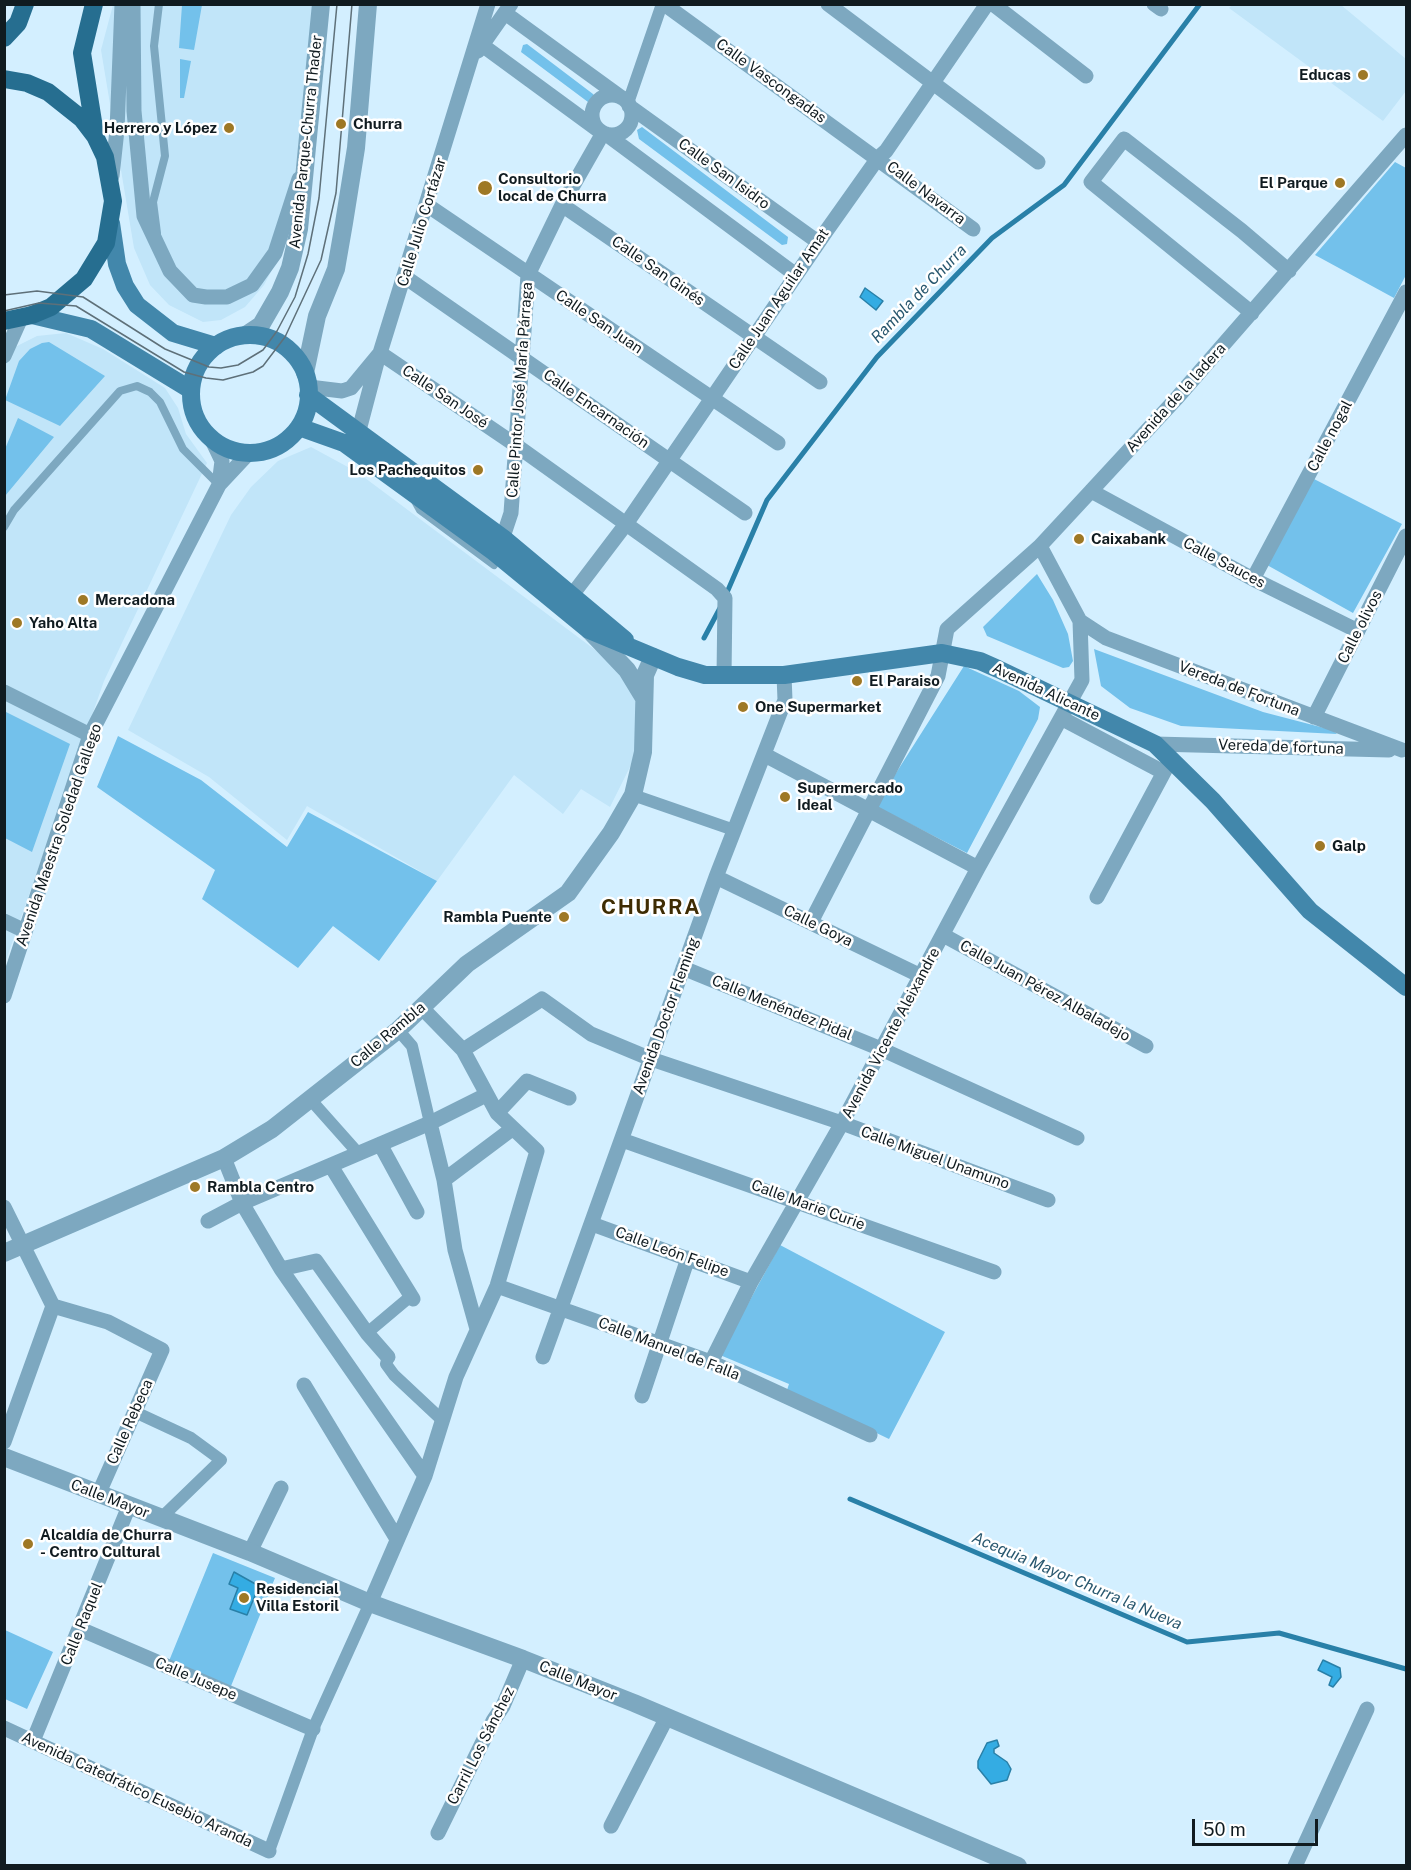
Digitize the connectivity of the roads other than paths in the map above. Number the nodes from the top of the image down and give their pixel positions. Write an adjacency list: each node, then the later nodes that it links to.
1 (25, 4): 14 (main road)
2 (94, 4): 23 (main road)
3 (122, 4): 28 (street)
4 (134, 4): 34 (street)
5 (159, 4): 34 (lane)
6 (321, 4): 27 (street, Avenida Parque-Churra Thader)
7 (368, 4): 49 (street)
8 (488, 4): 16 (street, Calle Julio Cortázar)
9 (663, 4): 20 (street); 25 (street, Calle Vascongadas)
10 (828, 4): 19 (street)
11 (987, 4): 19 (street, Calle Juan Aguilar Amat)
12 (993, 4): 17 (street)
13 (508, 9): 15 (street); 20 (street, Calle San Isidro)
14 (4, 38)
15 (482, 45): 16 (street); 21 (street)
16 (470, 63): 29 (street, Calle Julio Cortázar)
17 (1086, 76)
18 (4, 79): 23 (main road)
19 (933, 83): 25 (street, Calle Juan Aguilar Amat); 26 (street)
20 (626, 102): 21 (street); 21 (street); 33 (street, Calle San Isidro)
21 (602, 133): 30 (street, Calle Pintor José María Párraga); 37 (street)
22 (1407, 135): 24 (street, Avenida de la ladera)
23 (95, 136): 28 (main road)
24 (1401, 151): 35 (street, Avenida de la ladera)
25 (878, 158): 32 (street, Calle Navarra); 33 (street, Calle Juan Aguilar Amat)
26 (1038, 162)
27 (303, 167): 34 (street); 42 (street, Avenida Parque-Churra Thader)
28 (111, 179): 31 (main road)
29 (427, 205): 36 (street, Calle San Juan); 38 (street, Calle Julio Cortázar)
30 (562, 205): 36 (street, Calle Pintor José María Párraga); 43 (street, Calle San Ginés)
31 (111, 222): 41 (main road); 44 (main road)
32 (973, 229)
33 (818, 242): 37 (street, Calle Juan Aguilar Amat)
34 (158, 246)
35 (1289, 271): 40 (street, Avenida de la ladera); 40 (street)
36 (528, 275): 46 (street, Calle Pintor José María Párraga); 51 (street, Calle San Juan)
37 (796, 275): 43 (street, Calle Juan Aguilar Amat)
38 (405, 277): 45 (street, Calle Julio Cortázar); 46 (street, Calle Encarnación)
39 (1407, 292): 67 (street, Calle nogal)
40 (1252, 313): 60 (street, Avenida de la ladera)
41 (15, 320): 47 (street); 50 (main road)
42 (246, 335): 44 (main road); 49 (main road)
43 (753, 338): 48 (street, Calle San Ginés); 51 (street, Calle Juan Aguilar Amat)
44 (216, 346): 50 (main road)
45 (380, 353): 49 (street, Calle Julio Cortázar); 53 (street); 56 (street, Calle San José)
46 (520, 355): 56 (street, Calle Pintor José María Párraga); 58 (street, Calle Encarnación)
47 (4, 356)
48 (820, 382)
49 (307, 385): 52 (main road); 53 (main road)
50 (191, 390): 54 (main road)
51 (712, 398): 55 (street, Calle San Juan); 58 (street, Calle Juan Aguilar Amat)
52 (299, 428): 57 (main road); 66 (main road)
53 (358, 434): 66 (main road)
54 (210, 438): 57 (main road); 59 (street, Avenida Maestra Soledad Gallego)
55 (778, 443)
56 (517, 446): 62 (street, Calle San José); 66 (street, Calle Pintor José María Párraga)
57 (248, 454): 59 (street, Avenida Maestra Soledad Gallego)
58 (668, 460): 61 (street, Calle Encarnación); 62 (street, Calle Juan Aguilar Amat)
59 (219, 484): 63 (lane); 81 (street, Avenida Maestra Soledad Gallego)
60 (1091, 491): 65 (street, Avenida de la ladera); 67 (street, Calle Sauces)
61 (745, 513)
62 (626, 524): 68 (street, Calle Juan Aguilar Amat); 76 (street, Calle San José)
63 (4, 527)
64 (1407, 536): 71 (street, Calle olivos)
65 (1040, 546): 69 (street); 73 (street, Avenida de la ladera)
66 (500, 547): 68 (main road); 70 (main road)
67 (1253, 579): 71 (street, Calle Sauces)
68 (572, 595): 72 (main road)
69 (1080, 621): 79 (street, Avenida Vicente Aleixandre); 80 (street, Vereda de Fortuna)
70 (590, 630): 72 (main road); 78 (street)
71 (1358, 631): 80 (street, Calle olivos)
72 (635, 650): 74 (main road)
73 (942, 653): 75 (main road, Avenida Alicante); 79 (main road, Avenida Alicante); 87 (street, Avenida de la ladera)
74 (653, 657): 76 (main road, Avenida Alicante); 78 (street, Calle Rambla)
75 (784, 675): 76 (main road, Avenida Alicante); 84 (street, Avenida Doctor Fleming)
76 (724, 676)
77 (4, 692): 81 (street)
78 (645, 700): 86 (street, Calle Rambla)
79 (1065, 711): 82 (main road, Avenida Alicante); 85 (street); 89 (street, Avenida Vicente Aleixandre)
80 (1314, 717): 83 (street, Vereda de Fortuna)
81 (90, 735): 94 (street, Avenida Maestra Soledad Gallego)
82 (1155, 744): 83 (street, Vereda de fortuna); 85 (main road, Avenida Alicante)
83 (1405, 750)
84 (765, 755): 87 (street); 88 (street, Avenida Doctor Fleming)
85 (1167, 766): 91 (street); 98 (main road, Avenida Alicante)
86 (633, 795): 88 (street); 100 (street, Calle Rambla)
87 (868, 809): 89 (street); 93 (street, Avenida de la ladera)
88 (734, 830): 90 (street, Avenida Doctor Fleming)
89 (978, 867): 95 (street, Avenida Vicente Aleixandre)
90 (716, 877): 93 (street, Calle Goya); 96 (street, Avenida Doctor Fleming)
91 (1097, 897)
92 (4, 921): 94 (street)
93 (811, 922): 97 (street, Calle Goya)
94 (25, 932): 99 (street, Avenida Maestra Soledad Gallego)
95 (943, 935): 97 (street, Avenida Vicente Aleixandre); 102 (street, Calle Juan Pérez Albaladejo)
96 (683, 968): 103 (street, Calle Menéndez Pidal); 105 (street, Avenida Doctor Fleming)
97 (921, 976): 103 (street, Avenida Vicente Aleixandre)
98 (1407, 987)
99 (4, 996)
100 (423, 1009): 101 (street, Calle Rambla); 104 (street)
101 (398, 1030): 108 (street, Calle Rambla); 110 (street)
102 (1146, 1046)
103 (881, 1049): 111 (street, Avenida Vicente Aleixandre); 113 (street, Calle Menéndez Pidal)
104 (463, 1050): 105 (street, Calle Miguel Unamuno); 106 (street)
105 (651, 1059): 111 (street, Calle Miguel Unamuno); 114 (street, Avenida Doctor Fleming)
106 (486, 1095): 109 (street); 110 (street)
107 (569, 1098): 109 (street)
108 (310, 1099): 116 (street); 117 (street, Calle Rambla)
109 (497, 1113): 112 (street)
110 (430, 1123): 115 (street); 119 (street)
111 (842, 1123): 120 (street, Calle Miguel Unamuno); 121 (street, Avenida Vicente Aleixandre)
112 (512, 1129): 119 (street); 133 (street)
113 (1077, 1138)
114 (622, 1140): 121 (street, Calle Marie Curie); 126 (street, Avenida Doctor Fleming)
115 (380, 1144): 116 (street); 124 (street)
116 (358, 1154): 118 (street)
117 (224, 1158): 122 (street); 127 (street, Calle Rambla)
118 (331, 1166): 122 (street); 134 (street)
119 (444, 1180): 137 (street)
120 (1048, 1200)
121 (797, 1201): 131 (street, Calle Marie Curie); 132 (street, Avenida Vicente Aleixandre)
122 (242, 1203): 125 (street); 130 (street)
123 (4, 1207): 127 (street)
124 (417, 1212)
125 (208, 1221)
126 (592, 1224): 129 (street, Calle León Felipe); 136 (street, Avenida Doctor Fleming)
127 (22, 1246): 128 (street, Calle Rambla); 135 (street)
128 (4, 1253)
129 (688, 1258): 132 (street, Calle León Felipe); 139 (street)
130 (281, 1269): 138 (street); 150 (street)
131 (994, 1272)
132 (751, 1282): 142 (street, Avenida Vicente Aleixandre)
133 (497, 1286): 136 (street, Calle Manuel de Falla); 137 (street)
134 (412, 1297): 138 (street)
135 (53, 1306): 145 (street, Calle Rebeca); 148 (street)
136 (563, 1308): 139 (street, Calle Manuel de Falla); 141 (street, Avenida Doctor Fleming)
137 (477, 1329): 146 (street)
138 (367, 1333): 140 (street)
139 (659, 1345): 142 (street, Calle Manuel de Falla); 144 (street)
140 (388, 1357): 146 (street)
141 (543, 1357)
142 (711, 1362): 147 (street, Calle Manuel de Falla)
143 (304, 1385): 155 (street)
144 (642, 1396)
145 (135, 1412): 152 (street, Calle Rebeca); 154 (street)
146 (441, 1419): 150 (street)
147 (870, 1436)
148 (4, 1442)
149 (4, 1457): 152 (street, Calle Mayor)
150 (425, 1476): 155 (street)
151 (281, 1488): 156 (street)
152 (98, 1495): 153 (street, Calle Mayor)
153 (129, 1506): 154 (street, Calle Mayor); 158 (street, Calle Raquel)
154 (161, 1518): 156 (street, Calle Mayor)
155 (397, 1539): 157 (street)
156 (250, 1552): 157 (street, Calle Mayor)
157 (370, 1603): 159 (street, Calle Mayor); 163 (street)
158 (80, 1629): 163 (street, Calle Jusepe); 164 (street, Calle Raquel)
159 (523, 1659): 161 (street, Calle Mayor); 166 (street, Carril Los Sánchez)
160 (1367, 1709): 169 (street)
161 (666, 1719): 165 (street); 168 (street, Calle Mayor)
162 (4, 1728): 164 (street, Avenida Catedrático Eusebio Aranda)
163 (313, 1729): 167 (street)
164 (33, 1741): 167 (street, Avenida Catedrático Eusebio Aranda)
165 (611, 1826)
166 (438, 1833)
167 (269, 1851)
168 (1018, 1866)
169 (1295, 1866)

